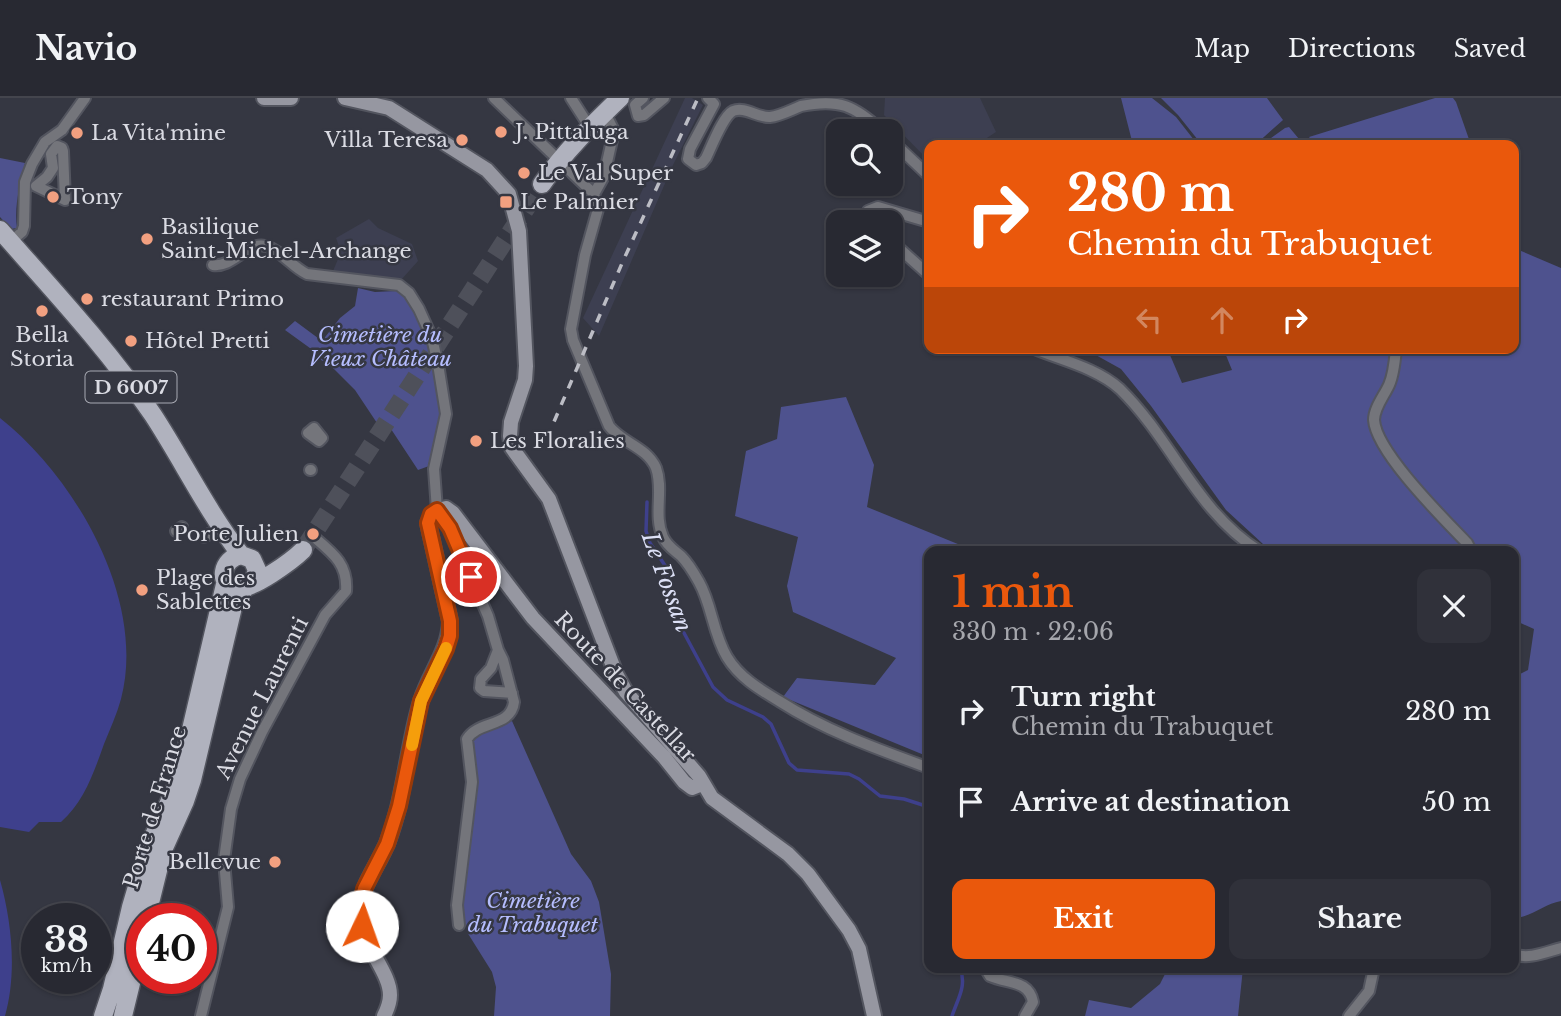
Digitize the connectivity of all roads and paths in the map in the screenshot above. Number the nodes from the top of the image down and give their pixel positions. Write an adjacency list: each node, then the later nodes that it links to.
1 (85, 98): 24 (street)
2 (264, 98): 3 (street)
3 (290, 98)
4 (345, 98): 40 (street)
5 (494, 98): 15 (street)
6 (571, 98): 13 (street)
7 (620, 98): 11 (main road)
8 (643, 98): 9 (street)
9 (664, 98)
10 (713, 100): 12 (street)
11 (605, 113): 13 (main road); 18 (street)
12 (868, 119)
13 (589, 126): 15 (main road)
14 (903, 151): 16 (street)
15 (559, 159): 17 (main road); 18 (street)
16 (924, 171)
17 (542, 184)
18 (594, 194): 39 (street)
19 (65, 200): 19 (street)
20 (870, 210): 21 (street)
21 (888, 210)
22 (903, 214): 23 (street)
23 (924, 221)
24 (8, 234): 34 (main road, D 6007)
25 (903, 252): 27 (street)
26 (213, 265): 30 (street)
27 (924, 271)
28 (1048, 354): 32 (street)
29 (1395, 354): 33 (street)
30 (437, 510): 37 (street); 40 (street, Route de Castellar); 51 (street)
31 (309, 544): 35 (main road); 50 (street, Avenue Laurenti)
32 (1252, 546)
33 (1468, 546)
34 (237, 566): 35 (main road); 36 (main road, Porte de France); 36 (main road); 48 (main road, Porte de France / D 6007)
35 (277, 570): 36 (main road)
36 (249, 586): 41 (main road, Porte de France)
37 (498, 650): 38 (street); 38 (street)
38 (512, 693): 42 (street)
39 (924, 766)
40 (702, 784): 52 (street, Route de Castellar)
41 (150, 903)
42 (458, 925)
43 (1561, 948): 44 (street)
44 (1519, 956)
45 (988, 973): 53 (street)
46 (1373, 973): 54 (street)
47 (128, 994): 49 (main road)
48 (103, 1016)
49 (123, 1016)
50 (201, 1016)
51 (384, 1016)
52 (874, 1016)
53 (1026, 1016)
54 (1349, 1016)

